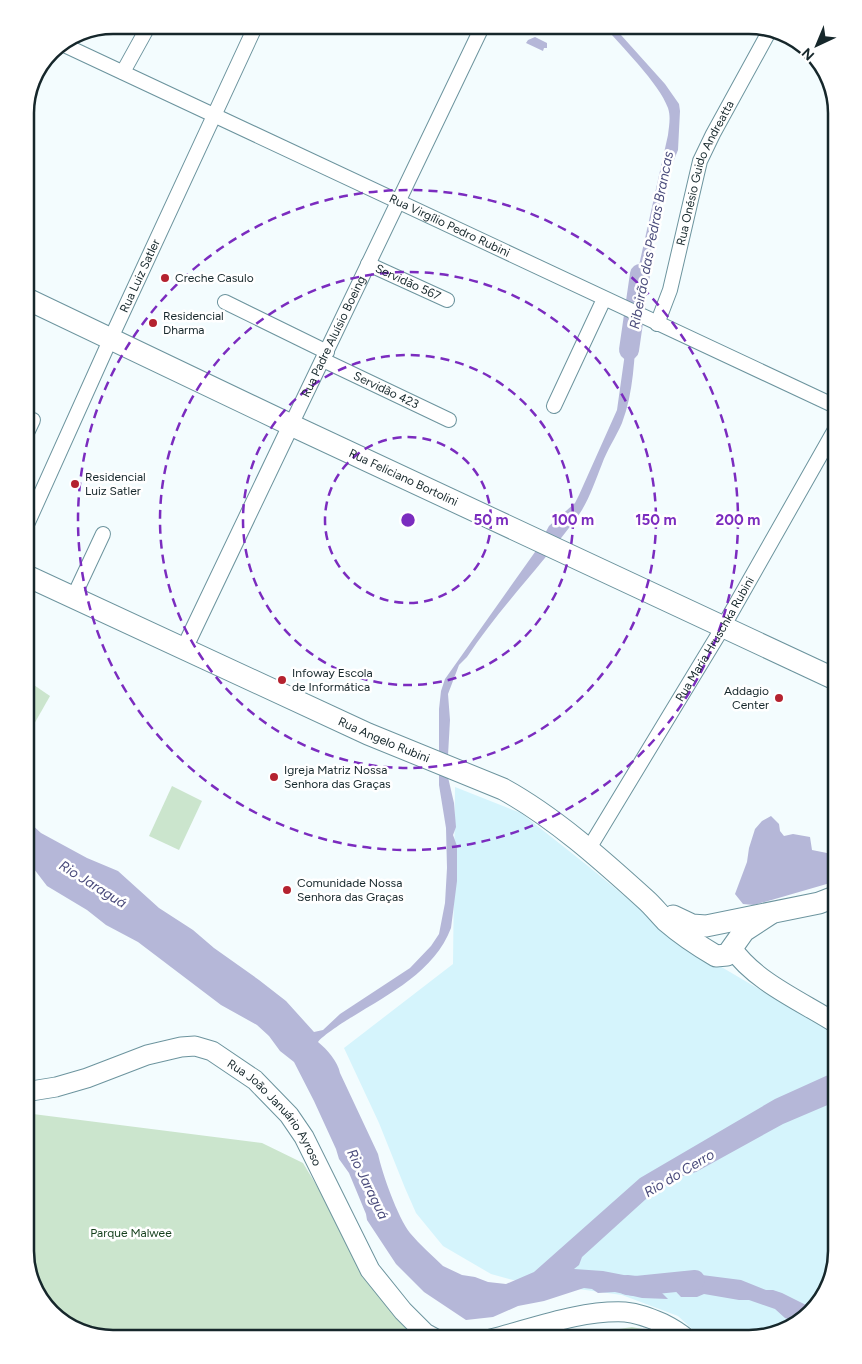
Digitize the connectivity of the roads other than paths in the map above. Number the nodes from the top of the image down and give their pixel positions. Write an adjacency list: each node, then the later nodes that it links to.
1 (144, 34): 6 (street)
2 (252, 34): 7 (street, Rua Luiz Satler)
3 (479, 34): 8 (street, Rua Padre Aluísio Boeing)
4 (767, 36): 14 (street, Rua Onésio Guido Andreatta)
5 (69, 47): 6 (street, Rua Virgílio Pedro Rubini)
6 (123, 72): 7 (street, Rua Virgílio Pedro Rubini)
7 (214, 114): 8 (street, Rua Virgílio Pedro Rubini); 15 (street, Rua Luiz Satler)
8 (398, 201): 9 (street, Rua Padre Aluísio Boeing); 10 (street, Rua Virgílio Pedro Rubini)
9 (368, 264): 11 (street, Servidão 567); 16 (street, Rua Padre Aluísio Boeing)
10 (604, 299): 14 (street, Rua Virgílio Pedro Rubini); 18 (street)
11 (447, 300)
12 (34, 302): 15 (main road, Rua Feliciano Bortolini)
13 (225, 302): 16 (street, Servidão 423)
14 (657, 324): 17 (street, Rua Virgílio Pedro Rubini)
15 (111, 338): 20 (main road, Rua Feliciano Bortolini); 22 (street, Rua Luiz Satler)
16 (325, 356): 19 (street, Servidão 423); 20 (street, Rua Padre Aluísio Boeing)
17 (828, 403)
18 (554, 406)
19 (449, 420)
20 (291, 425): 26 (main road, Rua Feliciano Bortolini); 27 (street, Rua Padre Aluísio Boeing)
21 (828, 442): 26 (street, Rua Maria Hruschka Rubini)
22 (34, 509)
23 (103, 534): 25 (street)
24 (34, 579): 25 (main road, Rua Angelo Rubini)
25 (73, 598): 27 (main road, Rua Angelo Rubini)
26 (723, 627): 28 (main road, Rua Feliciano Bortolini); 29 (street, Rua Maria Hruschka Rubini)
27 (184, 649): 29 (main road, Rua Angelo Rubini)
28 (828, 676)
29 (588, 850): 31 (main road, Rua Angelo Rubini)
30 (828, 900): 32 (main road)
31 (653, 906): 32 (main road); 33 (main road, Rua Angelo Rubini)
32 (770, 914): 33 (main road)
33 (720, 953): 34 (main road)
34 (828, 1019)
35 (34, 1091): 36 (main road, Rua João Januário Ayroso)
36 (422, 1330)
37 (525, 1330): 38 (main road)
38 (677, 1330)

